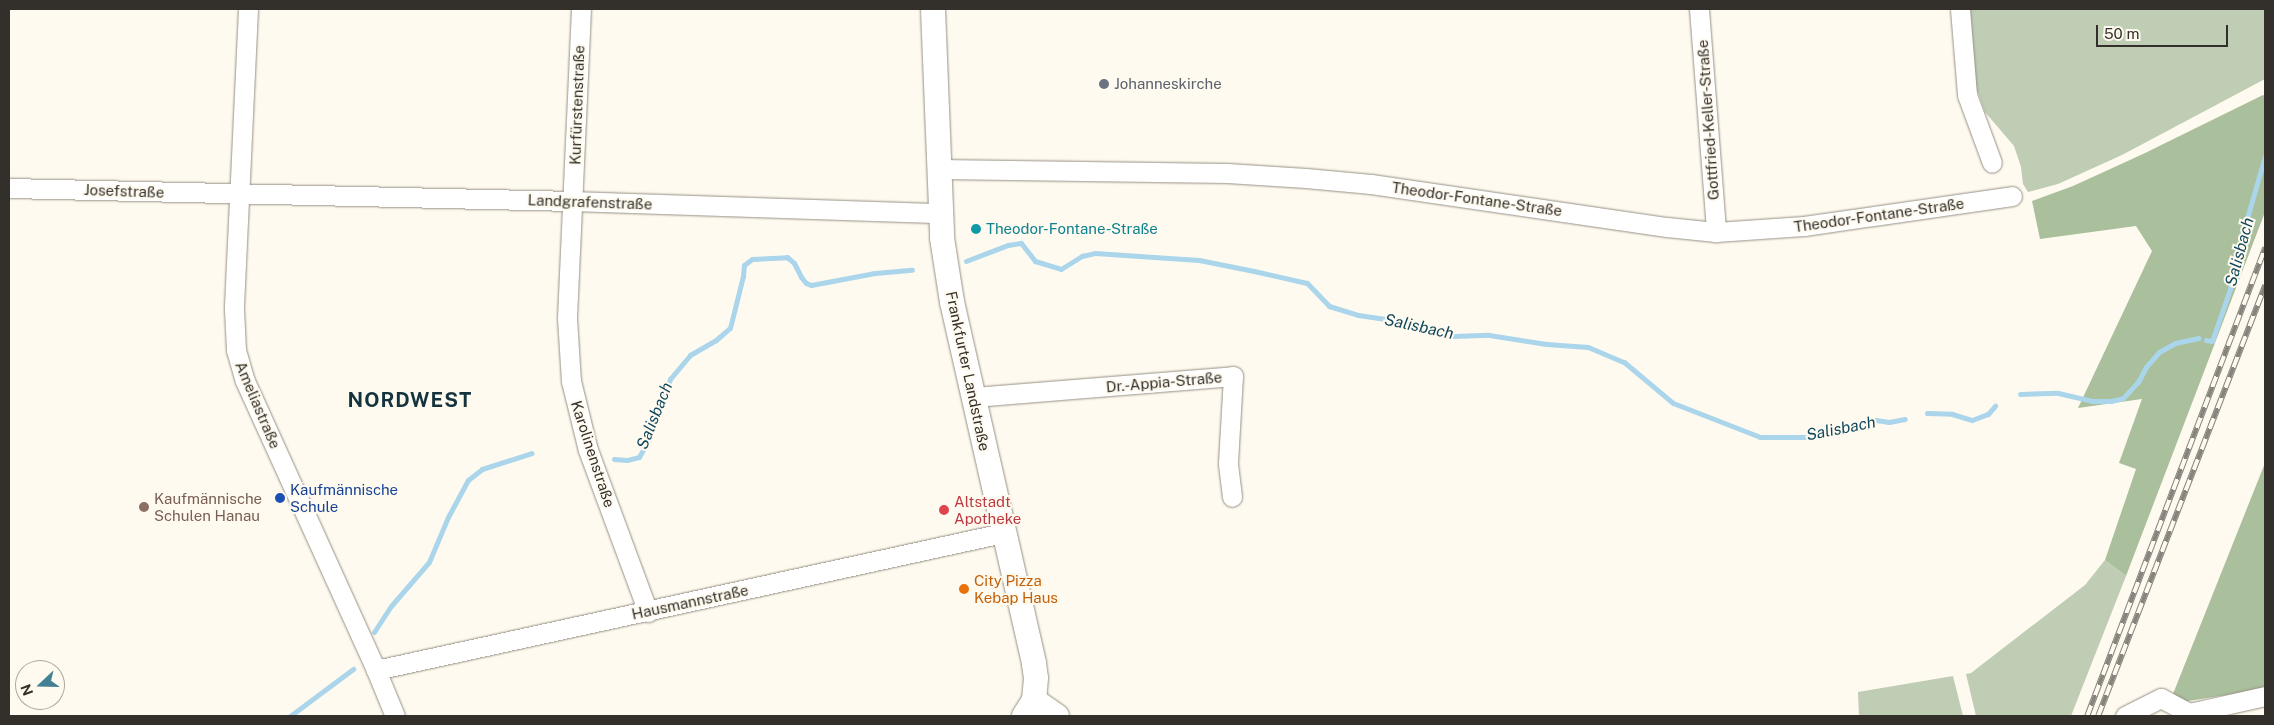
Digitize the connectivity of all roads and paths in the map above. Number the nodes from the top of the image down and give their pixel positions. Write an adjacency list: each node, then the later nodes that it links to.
1 (248, 9): 9 (street, Ameliastraße)
2 (581, 9): 11 (street, Kurfürstenstraße)
3 (933, 9): 7 (main road, Frankfurter Landstraße)
4 (1699, 9): 13 (street, Gottfried-Keller-Straße)
5 (1960, 9): 6 (street)
6 (1992, 163)
7 (939, 169): 12 (main road, Frankfurter Landstraße); 13 (street, Theodor-Fontane-Straße)
8 (9, 188): 9 (street, Josefstraße)
9 (239, 194): 11 (street, Landgrafenstraße); 18 (street, Ameliastraße)
10 (2012, 196): 13 (street, Theodor-Fontane-Straße)
11 (573, 201): 12 (street, Landgrafenstraße); 17 (street, Karolinenstraße)
12 (940, 213): 14 (main road, Frankfurter Landstraße)
13 (1716, 232)
14 (974, 397): 15 (street, Dr.-Appia-Straße); 16 (main road, Frankfurter Landstraße)
15 (1232, 498)
16 (1003, 532): 17 (street, Hausmannstraße); 20 (main road, Frankfurter Landstraße)
17 (648, 612): 18 (street, Hausmannstraße)
18 (376, 670): 21 (street, Ameliastraße)
19 (2265, 696): 23 (street)
20 (1029, 708): 22 (main road, Frankfurter Landstraße)
21 (395, 716)
22 (1057, 716)
23 (2125, 716)

